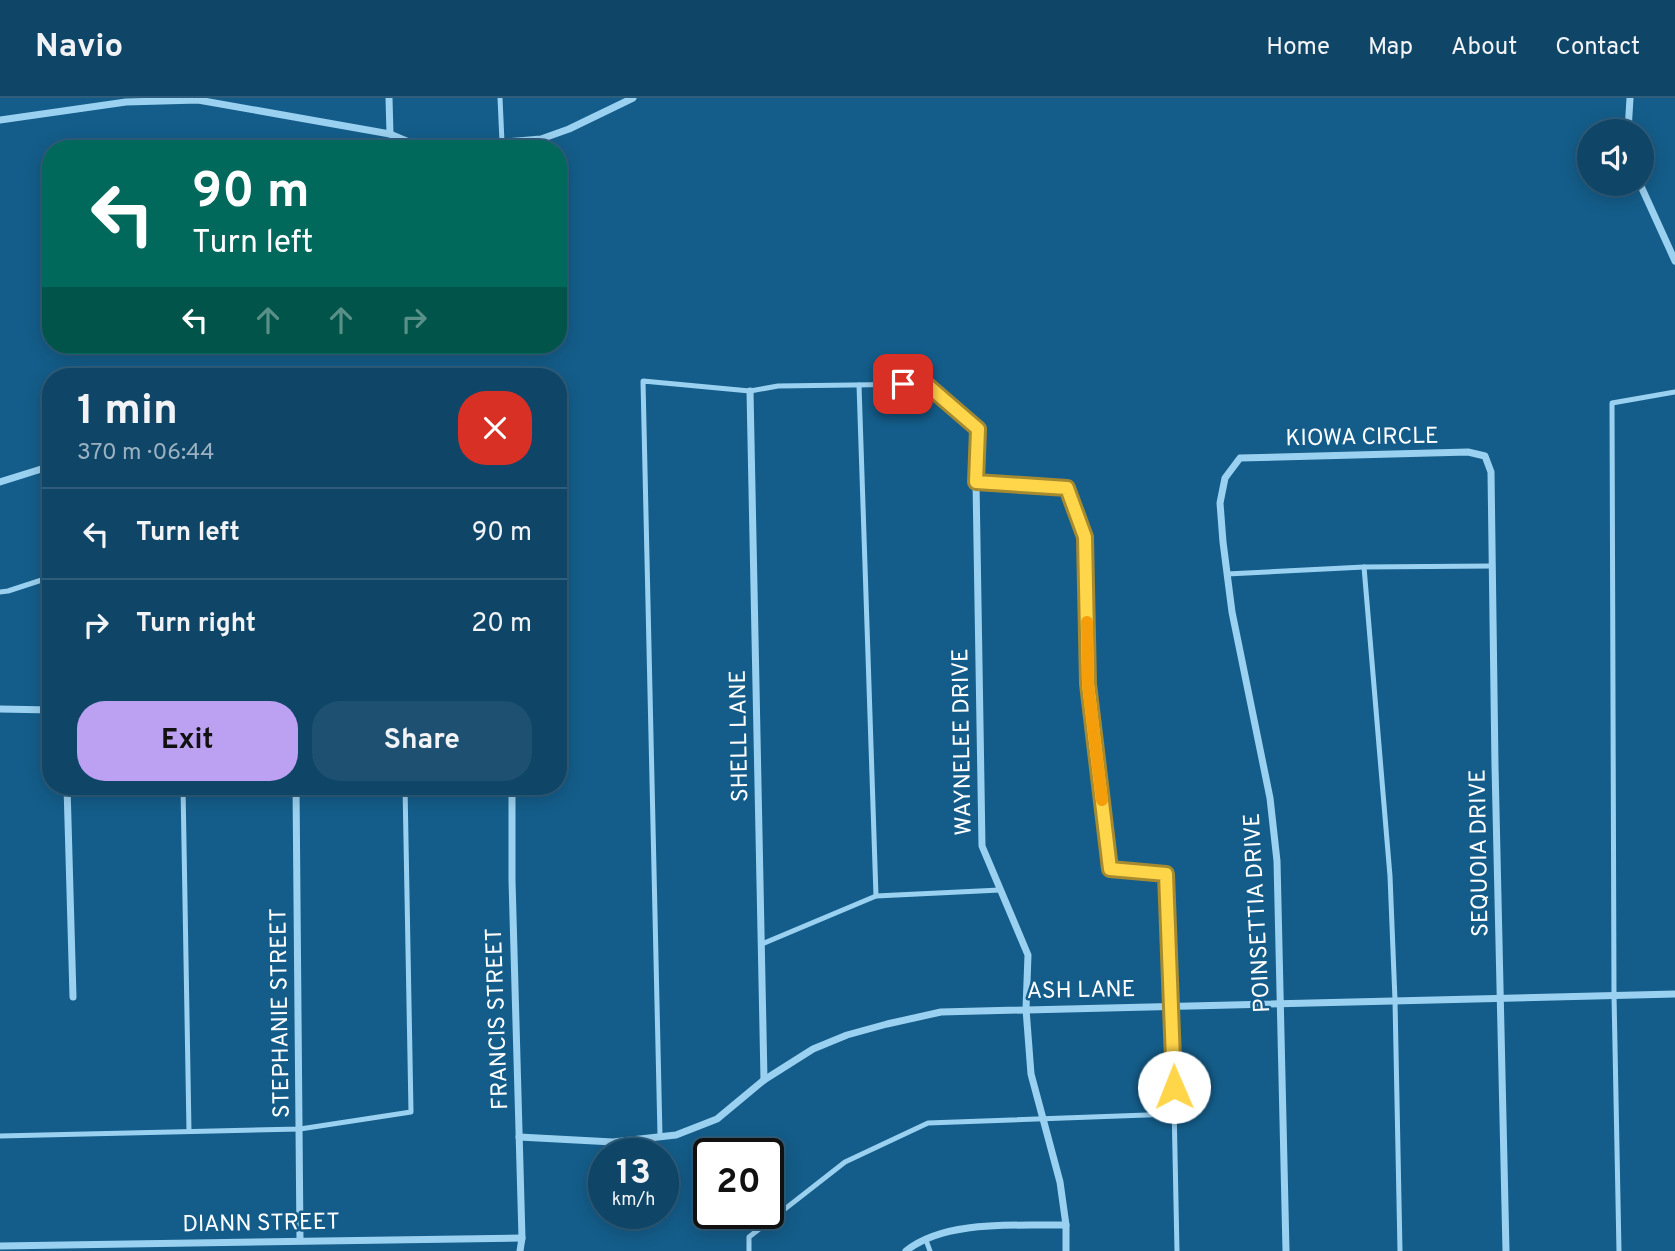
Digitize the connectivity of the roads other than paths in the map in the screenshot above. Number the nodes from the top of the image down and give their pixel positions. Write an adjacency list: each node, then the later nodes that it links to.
1 (389, 98): 7 (street)
2 (500, 98): 9 (lane)
3 (632, 98): 10 (street)
4 (1630, 98): 5 (street)
5 (1629, 119)
6 (0, 120): 7 (street)
7 (390, 134): 8 (street)
8 (404, 140)
9 (502, 140)
10 (528, 140)
11 (1645, 196): 12 (street)
12 (1675, 261)
13 (859, 385): 14 (lane); 16 (lane); 35 (lane)
14 (750, 391): 36 (street, SHELL LANE); 51 (lane)
15 (1675, 392): 38 (lane)
16 (978, 429): 21 (street, WAYNELEE DRIVE)
17 (1485, 456): 18 (street, KIOWA CIRCLE); 22 (street, SEQUOIA DRIVE)
18 (1240, 458): 24 (street, POINSETTIA DRIVE)
19 (42, 469): 20 (street)
20 (0, 482)
21 (976, 482): 34 (street, WAYNELEE DRIVE); 43 (lane)
22 (1492, 566): 23 (lane); 40 (street, SEQUOIA DRIVE)
23 (1364, 567): 24 (lane); 41 (lane)
24 (1227, 574): 42 (street, POINSETTIA DRIVE)
25 (42, 580): 26 (lane)
26 (0, 592)
27 (0, 709): 28 (street)
28 (42, 709)
29 (67, 795): 39 (street)
30 (183, 795): 49 (lane)
31 (296, 795): 48 (street, STEPHANIE STREET)
32 (405, 795): 48 (lane)
33 (512, 795): 52 (street, FRANCIS STREET)
34 (1000, 890): 35 (lane); 44 (street, WAYNELEE DRIVE)
35 (876, 896): 36 (lane)
36 (761, 944): 45 (street, SHELL LANE)
37 (1675, 994): 38 (street, ASH LANE)
38 (1614, 995): 40 (street, ASH LANE); 67 (lane)
39 (73, 997)
40 (1501, 998): 41 (street, ASH LANE); 66 (street, SEQUOIA DRIVE)
41 (1395, 1000): 42 (street, ASH LANE); 65 (lane)
42 (1281, 1004): 43 (street, ASH LANE); 64 (street, POINSETTIA DRIVE)
43 (1172, 1006): 44 (street, ASH LANE); 46 (lane)
44 (1026, 1009): 45 (street, ASH LANE); 47 (street, WAYNELEE DRIVE)
45 (764, 1080): 51 (street, ASH LANE)
46 (1174, 1114): 47 (lane); 63 (lane)
47 (1044, 1118): 53 (street, WAYNELEE DRIVE); 59 (lane)
48 (300, 1129): 49 (lane); 55 (street, STEPHANIE STREET)
49 (189, 1131): 50 (lane)
50 (0, 1136)
51 (660, 1136): 52 (street, ASH LANE)
52 (519, 1137): 54 (street, FRANCIS STREET)
53 (1066, 1225): 56 (street); 62 (street, WAYNELEE DRIVE)
54 (522, 1238): 55 (street, DIANN STREET); 58 (street, FRANCIS STREET)
55 (300, 1240): 57 (street, DIANN STREET)
56 (926, 1240): 60 (street); 61 (lane)
57 (0, 1245)
58 (520, 1251)
59 (749, 1251)
60 (906, 1251)
61 (930, 1251)
62 (1066, 1251)
63 (1177, 1251)
64 (1286, 1251)
65 (1400, 1251)
66 (1506, 1251)
67 (1619, 1251)

